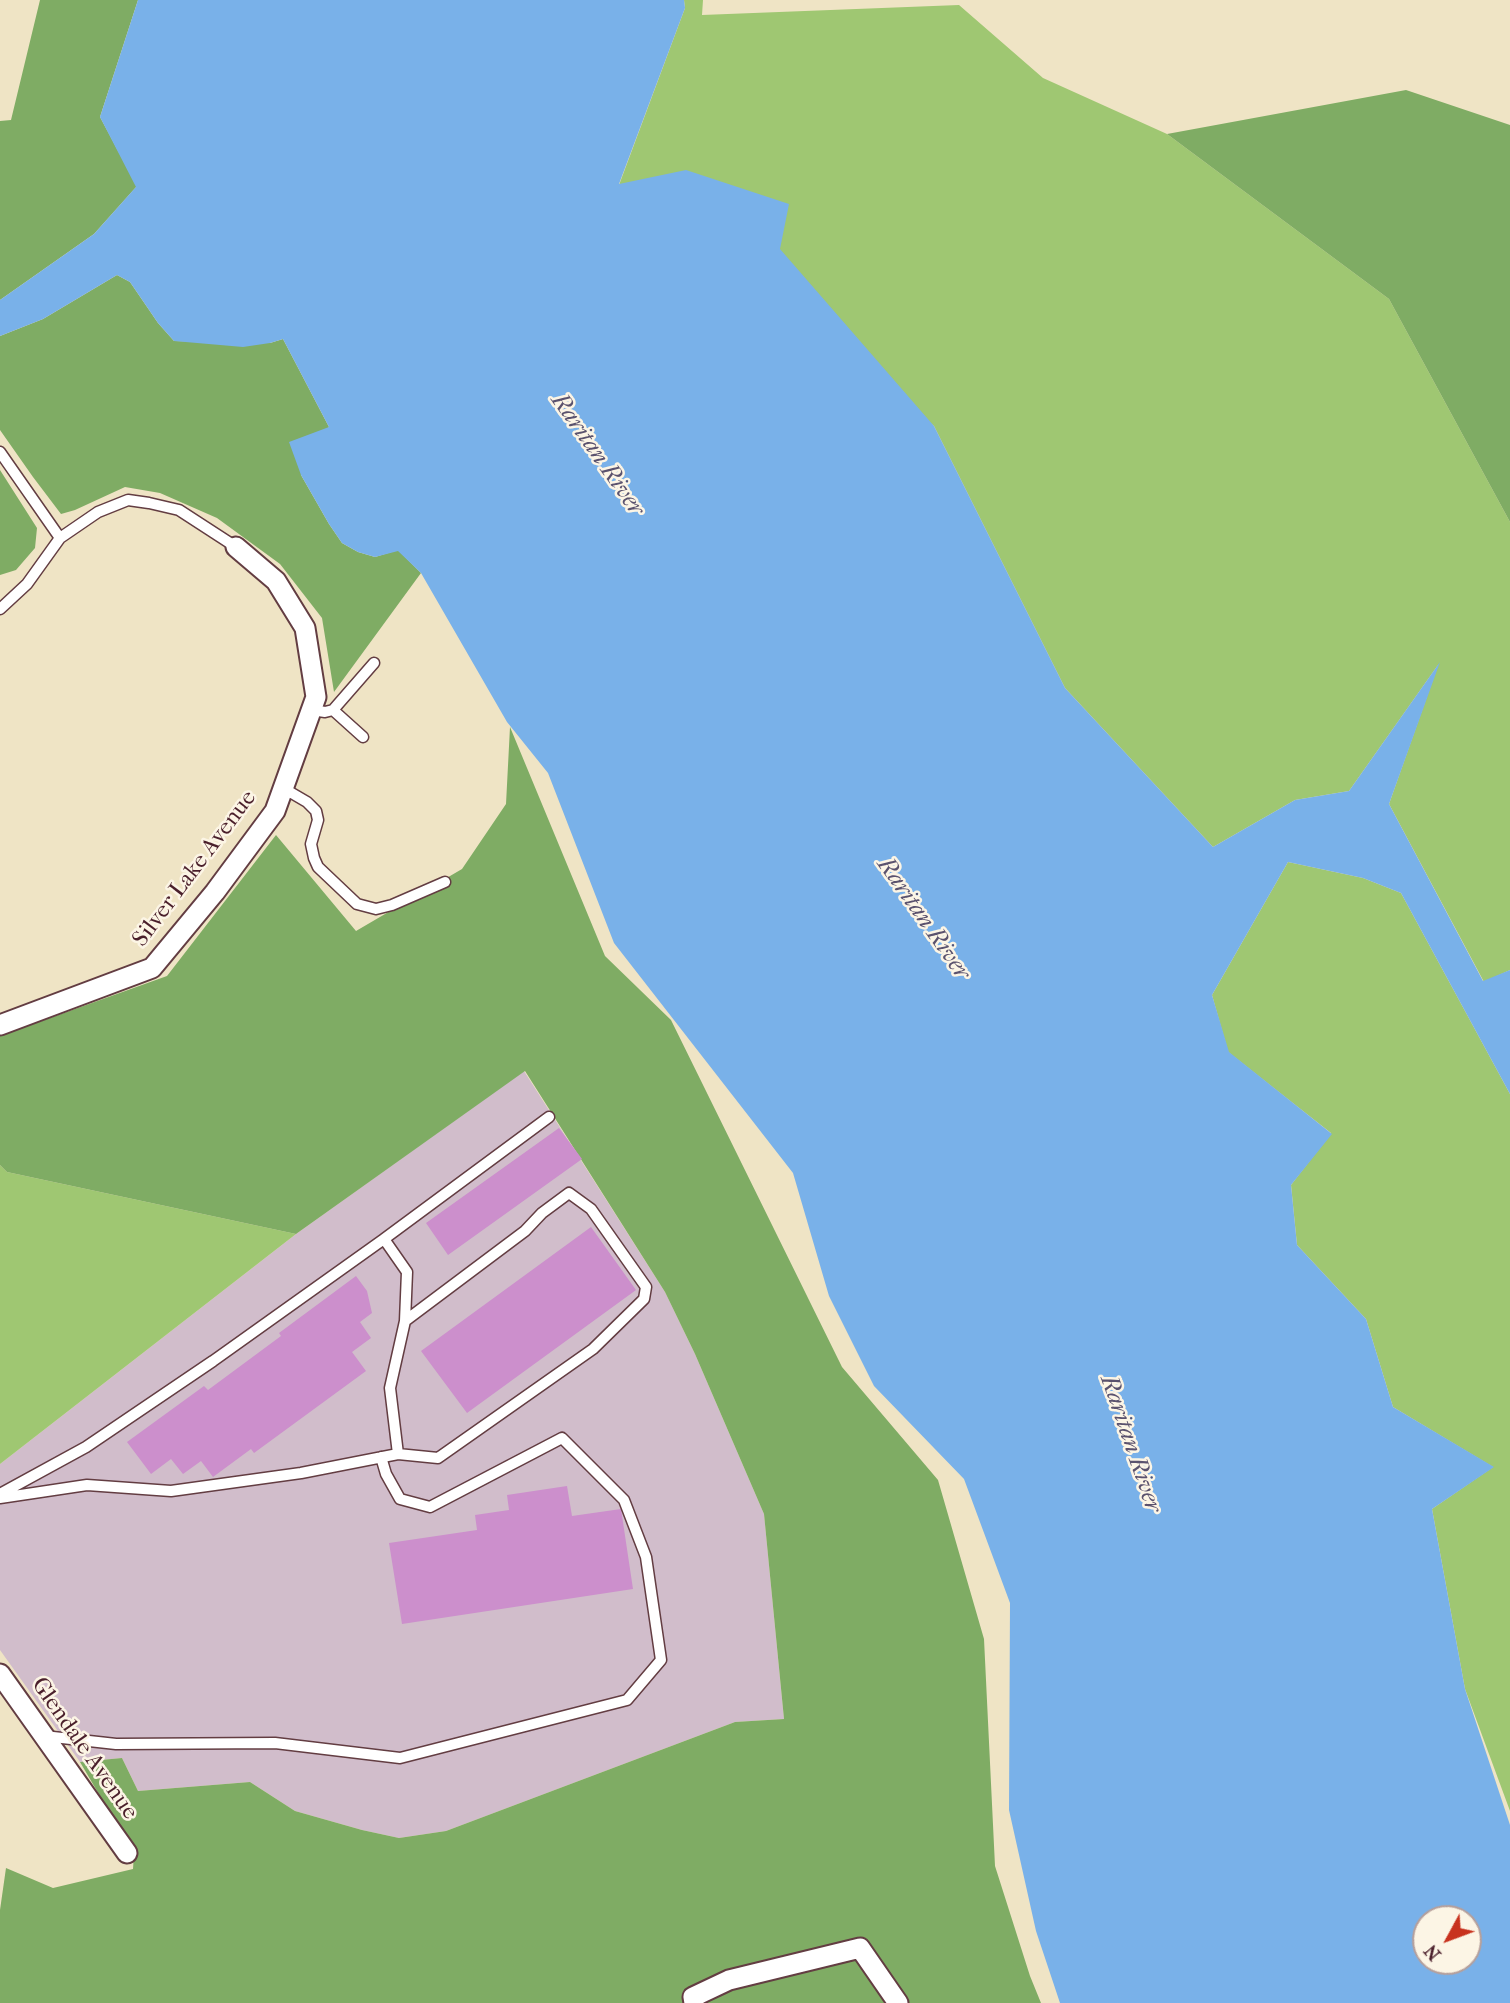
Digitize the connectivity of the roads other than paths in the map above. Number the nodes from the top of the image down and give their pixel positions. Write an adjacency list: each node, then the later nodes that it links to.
1 (0, 452): 2 (lane)
2 (60, 538): 3 (lane); 4 (lane)
3 (236, 547): 7 (street, Silver Lake Avenue)
4 (0, 609)
5 (374, 663): 6 (lane)
6 (332, 709): 7 (lane); 8 (lane)
7 (312, 710): 9 (street, Silver Lake Avenue)
8 (363, 737)
9 (283, 788): 10 (lane); 11 (street, Silver Lake Avenue)
10 (445, 883)
11 (0, 1025)
12 (549, 1117): 13 (lane)
13 (384, 1239): 14 (lane); 17 (lane)
14 (405, 1321): 15 (lane); 15 (lane)
15 (398, 1454): 16 (lane)
16 (382, 1457): 17 (lane); 19 (lane)
17 (0, 1496)
18 (0, 1674): 19 (street, Glendale Avenue)
19 (44, 1736): 20 (street, Glendale Avenue)
20 (127, 1853)
21 (695, 2003): 22 (street)
22 (898, 2003)

